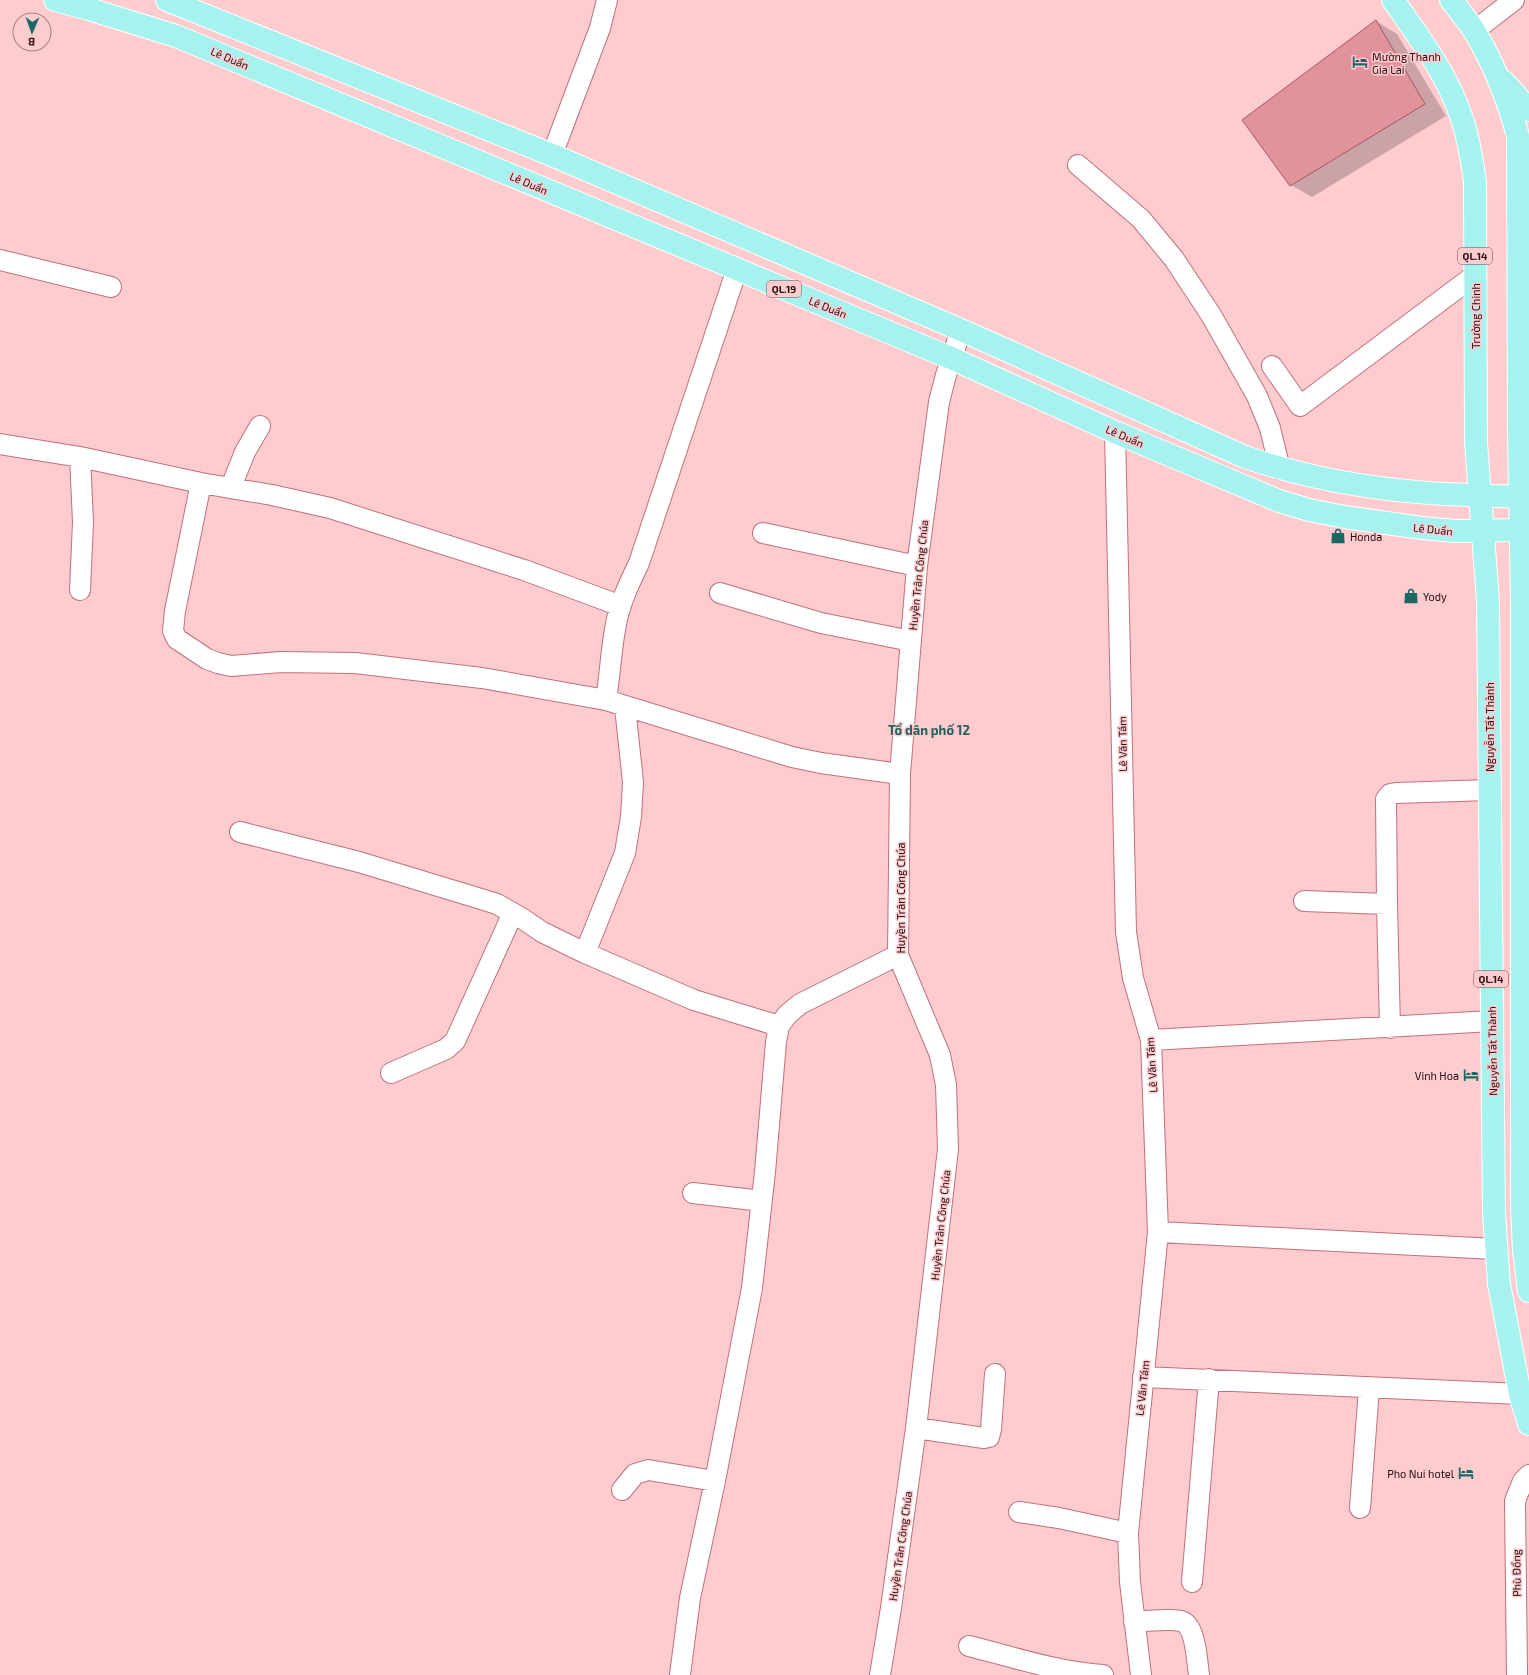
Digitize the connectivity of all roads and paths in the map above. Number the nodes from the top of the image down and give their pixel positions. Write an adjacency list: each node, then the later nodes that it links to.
1 (54, 0): 14 (main road, Lê Duẩn / QL.19)
2 (167, 0): 11 (main road)
3 (607, 0): 11 (street)
4 (1393, 0): 15 (main road, Trường Chinh / QL.14)
5 (1451, 0): 7 (main road, QL.14)
6 (1514, 0): 7 (street)
7 (1474, 31): 8 (main road, QL.14)
8 (1494, 72): 9 (main road); 10 (main road, QL.14)
9 (1529, 110)
10 (1523, 142): 18 (main road, QL.14)
11 (552, 155): 17 (main road)
12 (1078, 165): 25 (street)
13 (0, 260): 16 (street)
14 (738, 270): 19 (main road, Lê Duẩn / QL.19); 36 (street)
15 (1475, 275): 20 (street); 28 (main road, Trường Chinh / QL.14)
16 (111, 287)
17 (961, 330): 19 (street, Huyền Trân Công Chúa); 25 (main road)
18 (1524, 357): 29 (main road, QL.14)
19 (951, 358): 22 (main road, Lê Duẩn / QL.19); 33 (street, Huyền Trân Công Chúa)
20 (1272, 366)
21 (260, 426): 27 (street)
22 (1115, 432): 31 (main road, Lê Duẩn / QL.19); 52 (street, Lê Văn Tám)
23 (0, 444): 24 (street)
24 (80, 457): 26 (street); 34 (street)
25 (1280, 469): 28 (main road)
26 (201, 483): 27 (street); 38 (street)
27 (231, 487): 36 (street)
28 (1480, 496): 29 (main road); 31 (main road, Trường Chinh / QL.14)
29 (1525, 496): 30 (main road, QL.14)
30 (1526, 530): 31 (main road, Lê Duẩn / QL.19); 48 (main road, QL.14)
31 (1483, 532): 41 (main road, Nguyễn Tất Thành / QL.14)
32 (763, 533): 33 (street)
33 (917, 566): 37 (street, Huyền Trân Công Chúa)
34 (80, 590)
35 (720, 593): 37 (street)
36 (621, 606): 38 (street)
37 (911, 641): 40 (street, Huyền Trân Công Chúa)
38 (606, 700): 39 (street)
39 (625, 707): 40 (street); 46 (street)
40 (900, 774): 47 (street, Huyền Trân Công Chúa)
41 (1489, 790): 44 (street); 49 (main road, Nguyễn Tất Thành / QL.14)
42 (240, 832): 45 (street)
43 (1304, 901): 44 (street)
44 (1387, 904): 51 (street)
45 (513, 913): 46 (street); 53 (street)
46 (585, 954): 50 (street)
47 (898, 955): 50 (street); 66 (street, Huyền Trân Công Chúa)
48 (1526, 989): 58 (main road, QL.14)
49 (1492, 1021): 51 (street); 57 (main road, Nguyễn Tất Thành / QL.14)
50 (779, 1026): 55 (street)
51 (1390, 1028): 52 (street)
52 (1151, 1040): 56 (street, Lê Văn Tám)
53 (391, 1073)
54 (693, 1193): 55 (street)
55 (762, 1201): 68 (street)
56 (1158, 1232): 57 (street); 61 (street, Lê Văn Tám)
57 (1496, 1250): 64 (main road, Nguyễn Tất Thành / QL.14)
58 (1527, 1250): 59 (main road, QL.14)
59 (1529, 1291)
60 (995, 1374): 66 (street)
61 (1143, 1376): 62 (street); 72 (street, Lê Văn Tám)
62 (1209, 1379): 63 (street); 73 (street)
63 (1369, 1388): 64 (street); 70 (street)
64 (1520, 1394): 65 (main road, Nguyễn Tất Thành / QL.14)
65 (1529, 1424)
66 (916, 1428): 77 (street, Huyền Trân Công Chúa)
67 (1529, 1475): 81 (street, Phù Đổng)
68 (715, 1481): 69 (street); 76 (street)
69 (622, 1490)
70 (1360, 1508)
71 (1019, 1512): 72 (street)
72 (1128, 1533): 74 (street, Lê Văn Tám)
73 (1192, 1582)
74 (1134, 1622): 79 (street, Lê Văn Tám); 80 (street)
75 (969, 1646): 78 (street)
76 (680, 1675)
77 (880, 1675)
78 (1103, 1675)
79 (1141, 1675)
80 (1199, 1675)
81 (1517, 1675)

